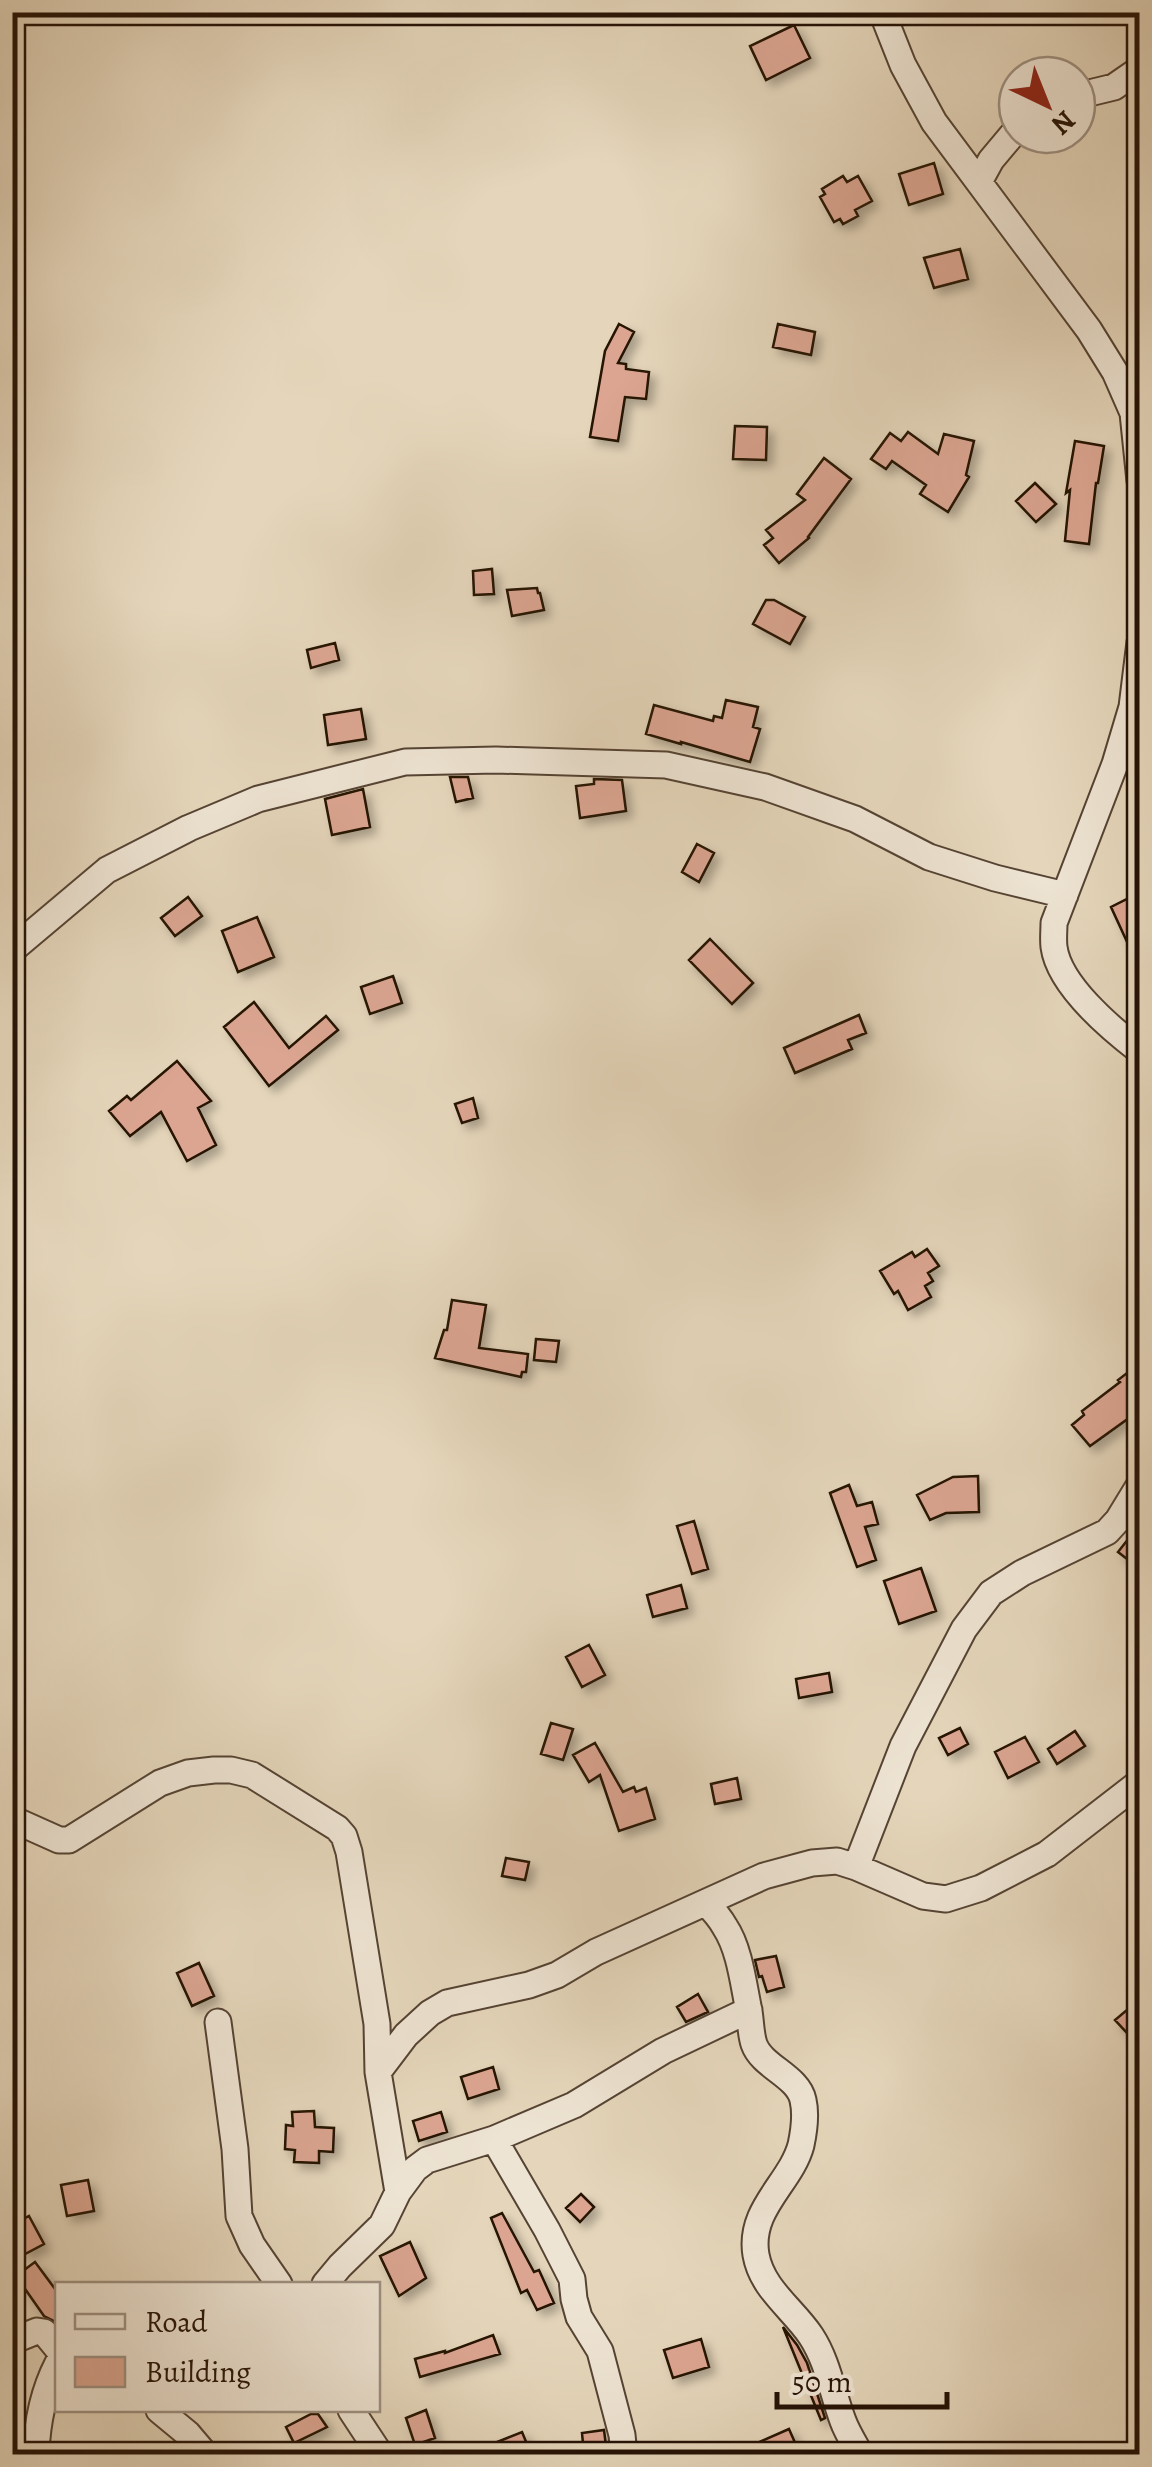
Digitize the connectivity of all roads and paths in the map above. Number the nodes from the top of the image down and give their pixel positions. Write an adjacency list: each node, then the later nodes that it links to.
1 (882, 12): 5 (street)
2 (1140, 69): 3 (street)
3 (1097, 91)
4 (997, 153): 5 (street)
5 (979, 182): 6 (street)
6 (1140, 481)
7 (1140, 642): 8 (street)
8 (1065, 895): 9 (street); 10 (street)
9 (12, 950)
10 (1140, 1051)
11 (1140, 1484): 14 (street)
12 (1140, 1782): 14 (street)
13 (12, 1819): 18 (street)
14 (856, 1867): 15 (street)
15 (706, 1902): 16 (street); 18 (street)
16 (749, 2010): 19 (street); 32 (street)
17 (218, 2022): 21 (street)
18 (378, 2072): 20 (street)
19 (494, 2139): 20 (street); 31 (street)
20 (398, 2192): 22 (street)
21 (278, 2282)
22 (326, 2282)
23 (12, 2341): 24 (street)
24 (55, 2345)
25 (55, 2369): 28 (street)
26 (160, 2412): 29 (street)
27 (352, 2412): 30 (street)
28 (36, 2454)
29 (205, 2454)
30 (380, 2454)
31 (624, 2454)
32 (860, 2454)

